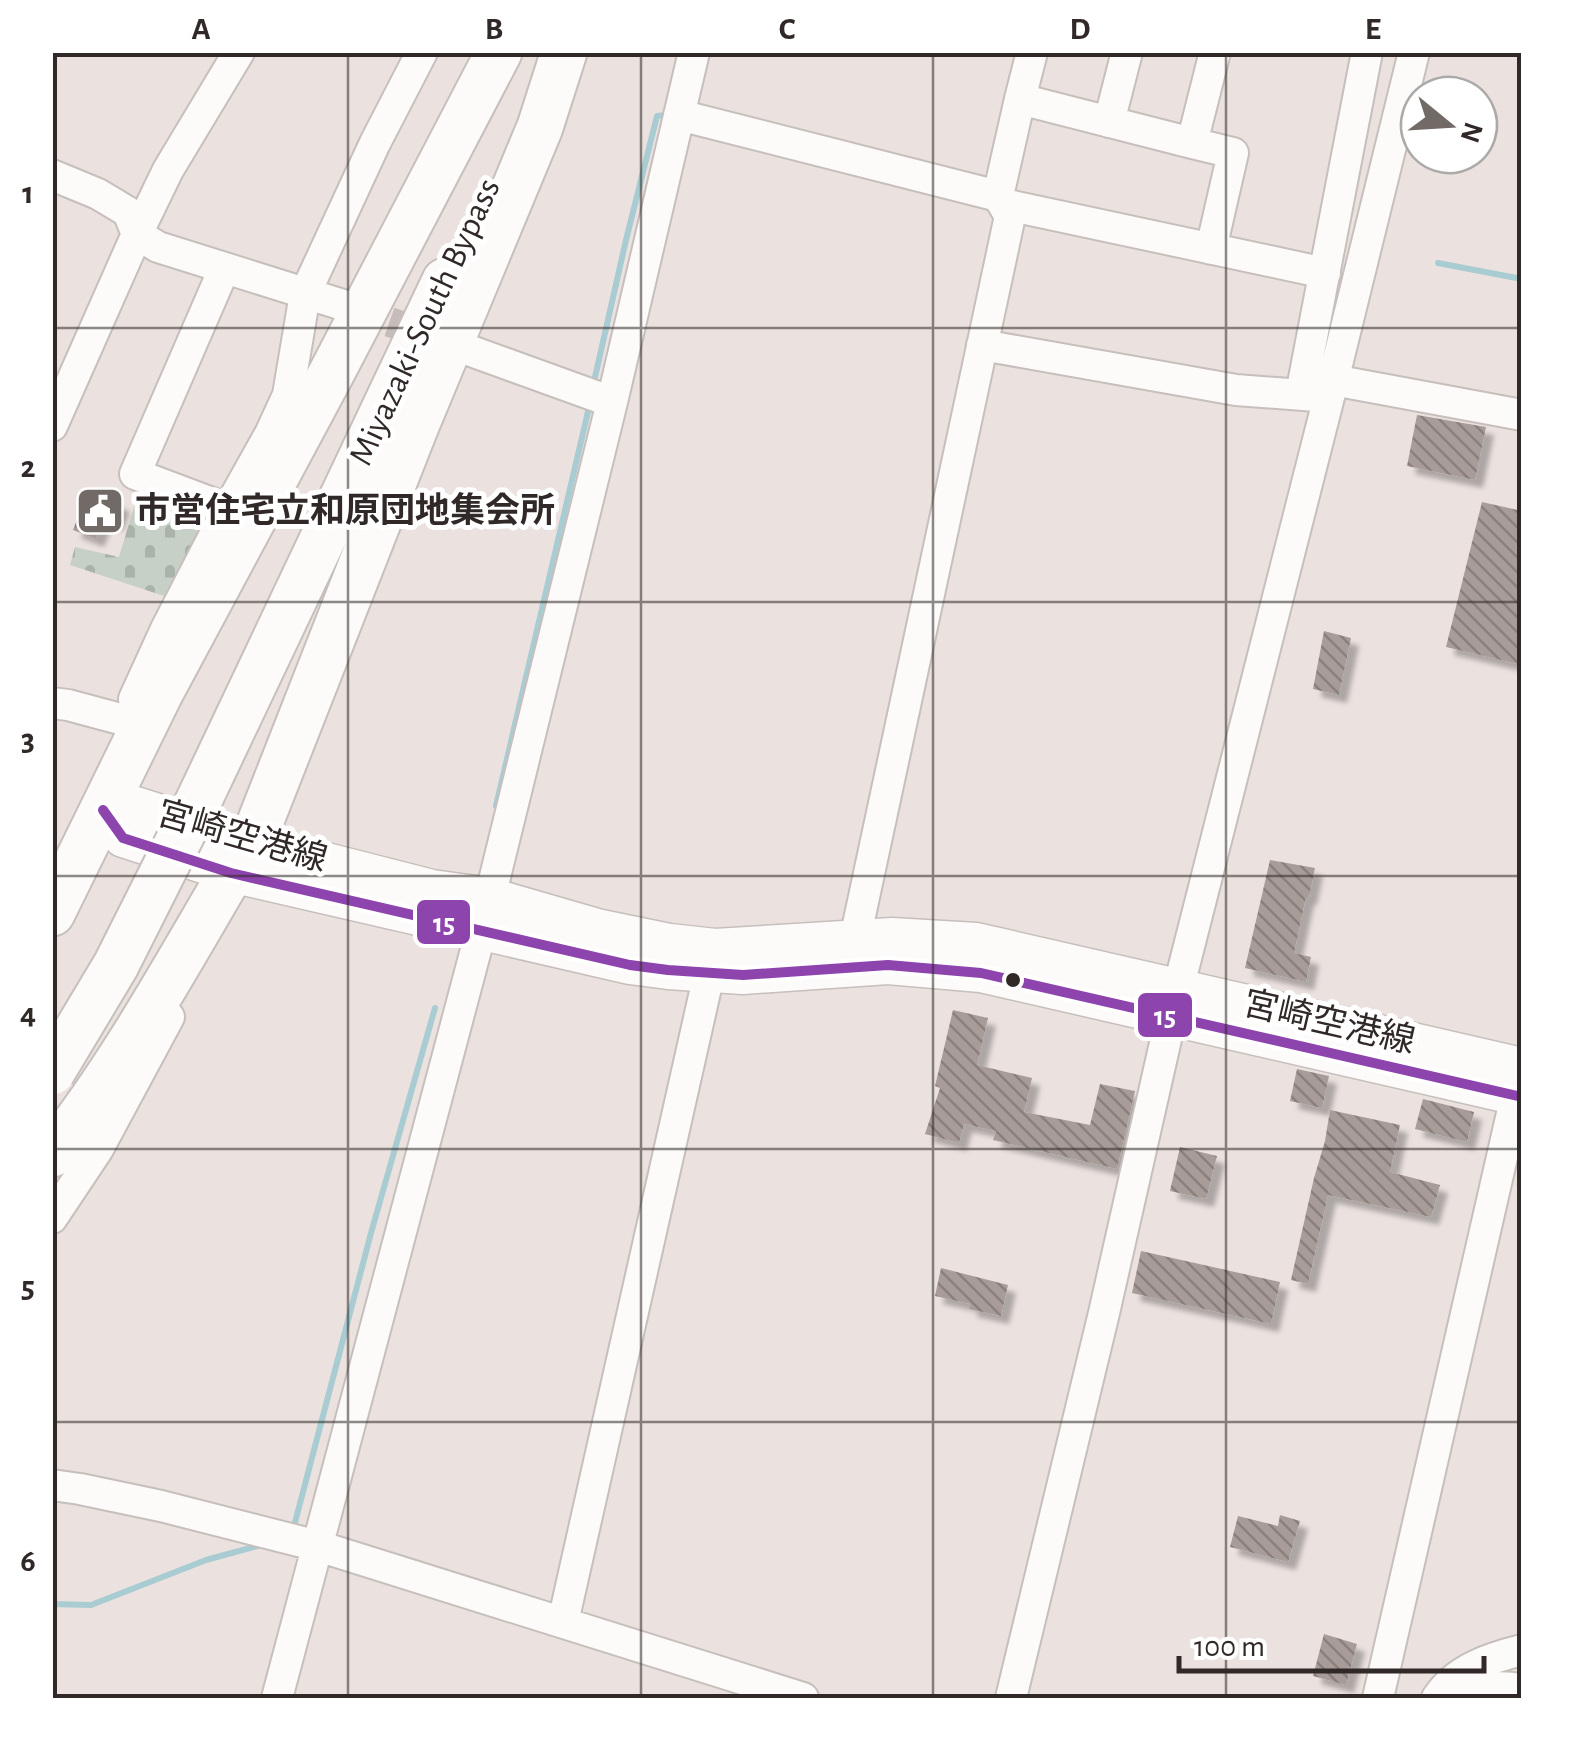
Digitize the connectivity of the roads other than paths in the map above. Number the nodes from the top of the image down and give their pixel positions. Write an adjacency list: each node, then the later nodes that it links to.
1 (422, 52): 23 (street)
2 (499, 52): 36 (highway)
3 (520, 52): 35 (highway, Miyazaki-South Bypass)
4 (552, 52): 35 (highway, Miyazaki-South Bypass)
5 (564, 52): 37 (highway)
6 (694, 52): 14 (street)
7 (1032, 52): 13 (street)
8 (1127, 52): 15 (street)
9 (1215, 52): 16 (street)
10 (1367, 52): 22 (street)
11 (1414, 52): 27 (street)
12 (233, 55): 19 (street)
13 (1020, 99): 15 (street); 18 (street)
14 (680, 115): 18 (street); 29 (street)
15 (1109, 122): 16 (street)
16 (1192, 143): 20 (street)
17 (52, 176): 19 (street)
18 (1000, 200): 20 (street); 25 (street)
19 (137, 234): 21 (street); 28 (street)
20 (1211, 249): 22 (street)
21 (224, 269): 23 (street); 32 (street)
22 (1324, 272): 27 (street)
23 (306, 294): 24 (street); 32 (street)
24 (343, 305)
25 (982, 345): 27 (street); 41 (street)
26 (472, 351): 29 (street)
27 (1321, 390): 30 (street); 43 (street)
28 (59, 393): 31 (street)
29 (612, 402): 40 (street)
30 (1522, 415)
31 (52, 426)
32 (228, 510): 34 (street)
33 (52, 703): 34 (street)
34 (124, 720): 38 (street)
35 (186, 794): 44 (highway, Miyazaki-South Bypass); 45 (highway, Miyazaki-South Bypass, bridge)
36 (104, 810): 37 (main road, 宮崎空港線); 39 (highway)
37 (242, 858): 40 (main road, 宮崎空港線); 47 (highway); 48 (street)
38 (52, 868)
39 (52, 913)
40 (486, 913): 42 (main road, 宮崎空港線); 50 (street)
41 (855, 940): 42 (main road, 宮崎空港線); 43 (main road, 宮崎空港線)
42 (712, 961): 43 (main road, 宮崎空港線); 51 (street)
43 (1176, 1002): 46 (main road, 宮崎空港線); 56 (street)
44 (52, 1019)
45 (52, 1072)
46 (1520, 1086): 57 (street)
47 (52, 1154)
48 (52, 1218)
49 (52, 1485): 50 (street)
50 (318, 1546): 51 (street); 54 (street)
51 (563, 1622): 55 (street)
52 (1522, 1650): 58 (street)
53 (1522, 1689): 59 (street)
54 (277, 1698)
55 (803, 1698)
56 (1011, 1698)
57 (1378, 1698)
58 (1437, 1698)
59 (1450, 1698)

